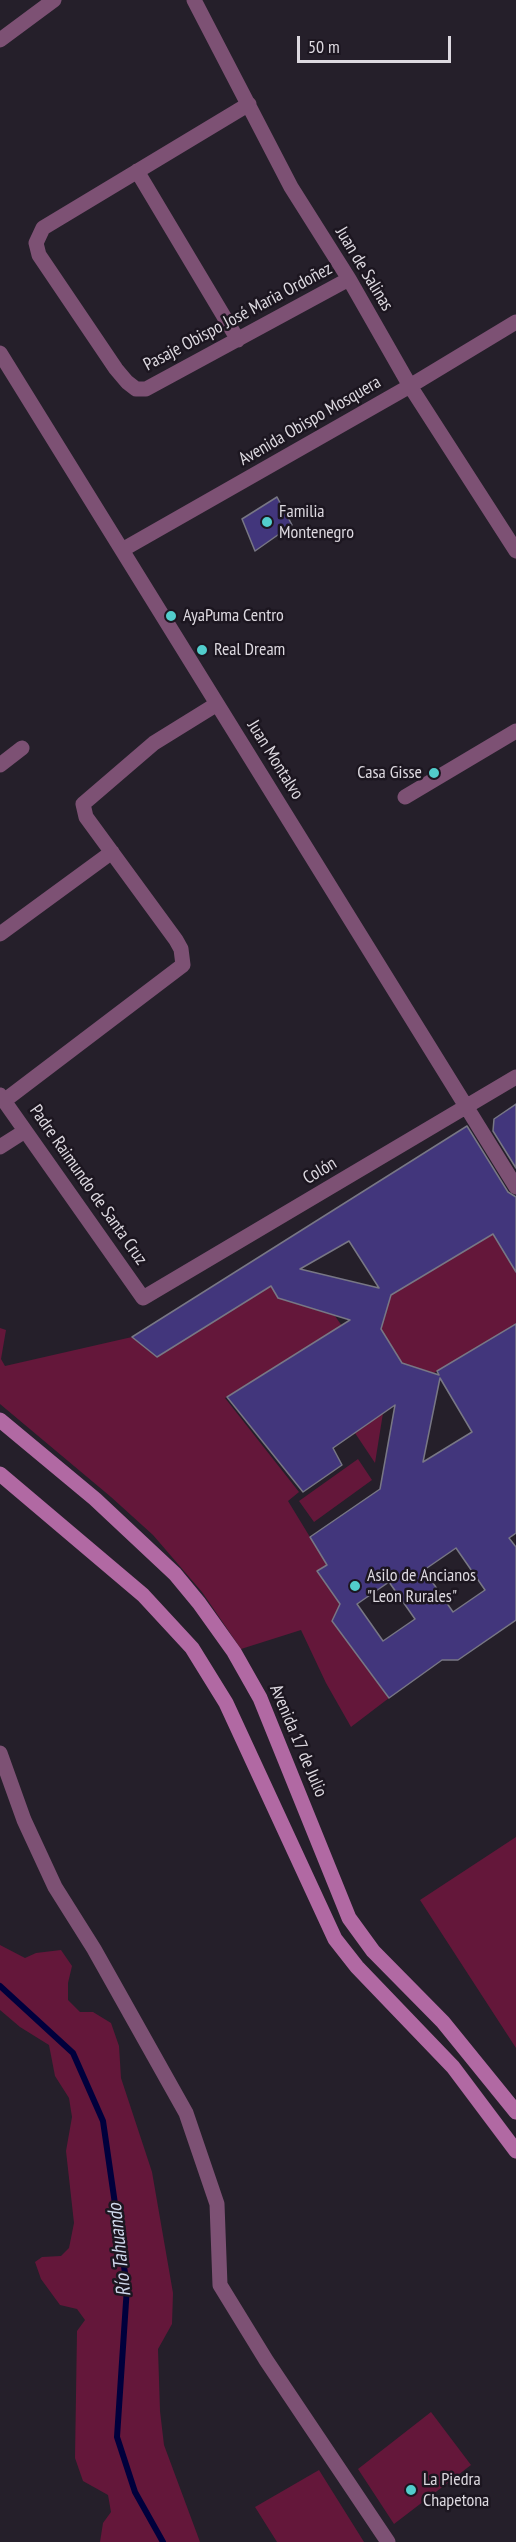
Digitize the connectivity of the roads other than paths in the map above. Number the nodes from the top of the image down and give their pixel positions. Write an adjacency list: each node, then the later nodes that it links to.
1 (54, 0): 3 (street)
2 (194, 0): 4 (street, Juan de Salinas)
3 (0, 40)
4 (249, 104): 5 (street); 6 (street, Juan de Salinas)
5 (136, 171): 8 (street); 8 (street, Pasaje Obispo José Maria Ordoñez)
6 (349, 279): 8 (street, Pasaje Obispo José Maria Ordoñez); 10 (street, Juan de Salinas)
7 (516, 322): 10 (street, Avenida Obispo Mosquera)
8 (238, 339)
9 (0, 353): 11 (street, Juan Montalvo)
10 (410, 386): 11 (street, Avenida Obispo Mosquera); 12 (street, Juan de Salinas)
11 (122, 550): 13 (street, Juan Montalvo)
12 (516, 550)
13 (217, 704): 18 (street); 22 (street, Juan Montalvo)
14 (516, 731): 17 (street)
15 (22, 748): 16 (street)
16 (0, 765)
17 (405, 798)
18 (112, 852): 19 (street); 21 (street)
19 (0, 934)
20 (516, 1077): 22 (street, Colón)
21 (2, 1098): 23 (street, Padre Raimundo de Santa Cruz)
22 (466, 1106): 25 (street, Juan Montalvo); 26 (street, Colón)
23 (25, 1131): 24 (street); 26 (street, Padre Raimundo de Santa Cruz)
24 (0, 1147)
25 (516, 1187)
26 (144, 1298)
27 (0, 1420): 30 (main road, Avenida 17 de Julio)
28 (0, 1474): 31 (main road)
29 (0, 1753): 32 (street)
30 (516, 2112)
31 (516, 2151)
32 (388, 2542)

